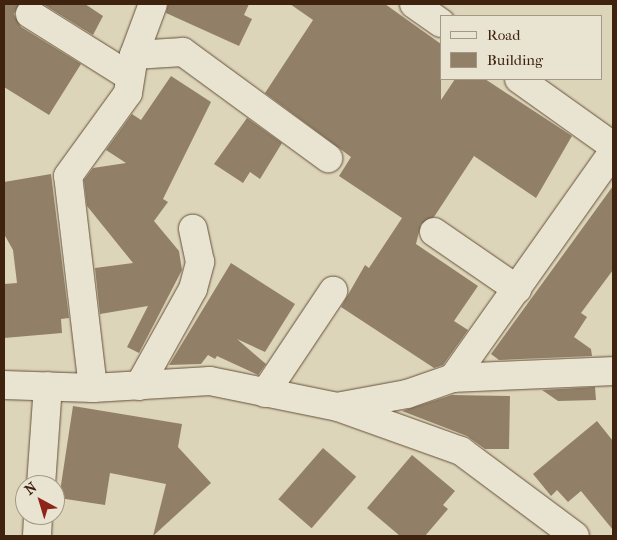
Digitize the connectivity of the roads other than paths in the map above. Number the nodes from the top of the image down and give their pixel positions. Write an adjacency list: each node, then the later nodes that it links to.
1 (154, 4): 5 (street)
2 (414, 4): 4 (street)
3 (30, 14): 5 (street)
4 (440, 22)
5 (132, 66): 9 (street); 19 (street)
6 (520, 80): 7 (street)
7 (613, 146)
8 (613, 152): 12 (street)
9 (328, 158)
10 (193, 229): 18 (street)
11 (434, 232): 12 (street)
12 (517, 288): 15 (street)
13 (332, 290): 20 (street)
14 (613, 371): 15 (street)
15 (453, 378): 21 (street)
16 (4, 385): 17 (street)
17 (48, 386): 19 (street); 22 (street)
18 (139, 386): 19 (street); 20 (street)
19 (93, 388)
20 (265, 393): 21 (street)
21 (338, 407): 23 (street)
22 (42, 475)
23 (575, 536)

